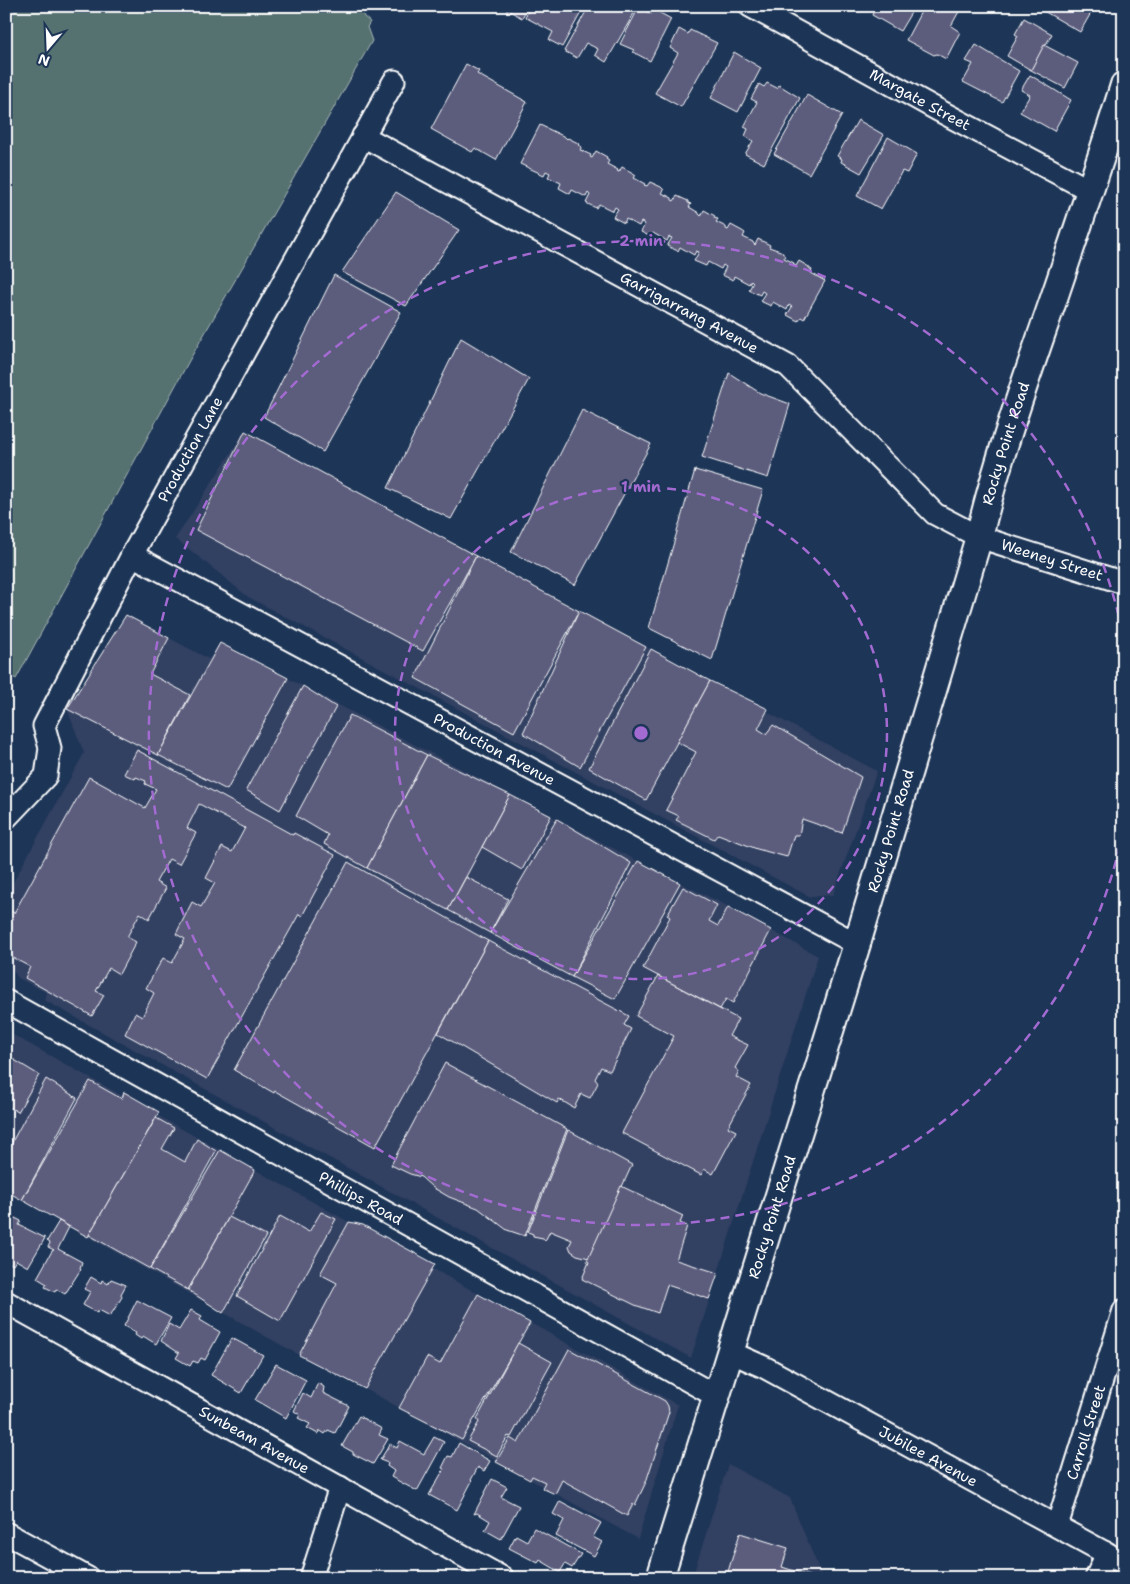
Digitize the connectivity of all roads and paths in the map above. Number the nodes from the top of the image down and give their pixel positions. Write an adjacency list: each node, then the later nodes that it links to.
1 (750, 6): 5 (street, Margate Street)
2 (394, 81): 4 (street, Production Lane)
3 (1124, 85): 5 (main road, Rocky Point Road)
4 (363, 136): 6 (street, Garrigarrang Avenue); 7 (street, Production Lane)
5 (1091, 191): 6 (main road, Rocky Point Road)
6 (979, 537): 8 (street, Weeney Street); 10 (main road, Rocky Point Road)
7 (132, 555): 9 (street, Production Lane); 10 (street, Production Avenue)
8 (1124, 583)
9 (6, 818)
10 (857, 944): 14 (main road, Rocky Point Road)
11 (6, 1001): 15 (street, Phillips Road)
12 (6, 1302): 16 (street, Sunbeam Avenue)
13 (1124, 1310): 17 (street, Carroll Street)
14 (730, 1352): 15 (main road, Rocky Point Road); 17 (street, Jubilee Avenue)
15 (716, 1396): 23 (main road, Rocky Point Road)
16 (340, 1487): 21 (street); 22 (street, Sunbeam Avenue)
17 (1057, 1526): 19 (street, Jubilee Avenue)
18 (6, 1533): 20 (street)
19 (1115, 1558): 24 (street)
20 (88, 1578)
21 (311, 1578)
22 (503, 1578)
23 (660, 1578)
24 (1096, 1578)

